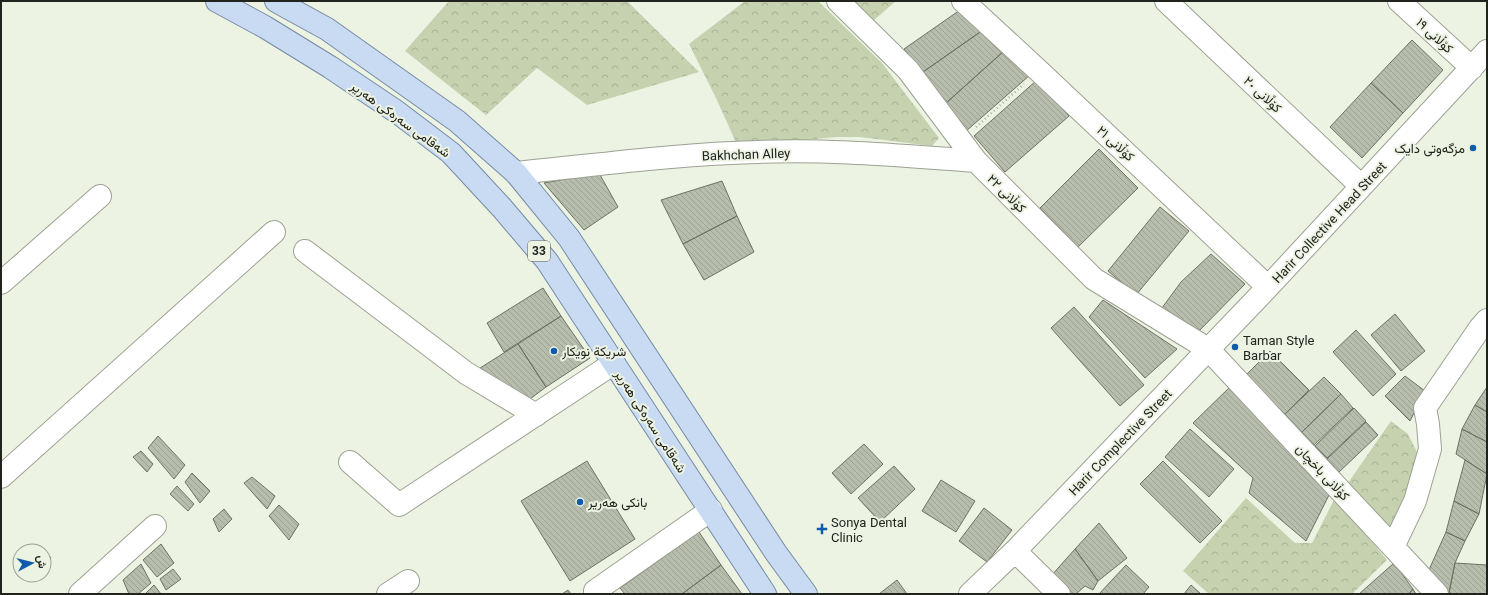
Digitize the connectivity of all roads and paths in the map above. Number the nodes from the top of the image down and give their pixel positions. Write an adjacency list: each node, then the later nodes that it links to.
1 (217, 1): 21 (main road, شەقامی سەرەکی هەریر / 33)
2 (276, 1): 12 (main road, 33)
3 (838, 1): 10 (street, کۆڵانی ٢٢)
4 (963, 1): 9 (street, کۆڵانی ٢١)
5 (1166, 1): 13 (street, کۆڵانی ٢٠)
6 (1399, 1): 8 (street, کۆڵانی ١٩)
7 (1487, 51): 8 (street, Harir Collective Head Street)
8 (1472, 68): 13 (street, Harir Collective Head Street)
9 (1039, 71): 10 (path); 18 (street, کۆڵانی ٢١)
10 (961, 141): 11 (street, کۆڵانی ٢٢)
11 (976, 161): 12 (street, Bakhchan Alley); 20 (street, کۆڵانی ٢٢)
12 (516, 174): 34 (main road, 33)
13 (1361, 186): 18 (street, Harir Collective Head Street)
14 (100, 196): 17 (street)
15 (274, 232): 24 (street)
16 (305, 251): 22 (street)
17 (1, 283)
18 (1268, 287): 20 (street, Harir Complective Street)
19 (1487, 320): 27 (street)
20 (1208, 349): 27 (street, کۆڵانی باخچان); 28 (street, Harir Complective Street)
21 (614, 363): 22 (street); 25 (main road, شەقامی سەرەکی هەریر / 33)
22 (536, 415): 23 (street)
23 (350, 462)
24 (1, 477)
25 (711, 510): 30 (street); 33 (main road, شەقامی سەرەکی هەریر / 33)
26 (155, 526): 31 (street)
27 (1393, 547): 37 (street, کۆڵانی باخچان)
28 (1015, 551): 35 (street, Harir Complective Street); 36 (street)
29 (408, 581): 32 (street)
30 (595, 591)
31 (80, 594)
32 (388, 594)
33 (765, 594)
34 (806, 594)
35 (970, 594)
36 (1059, 594)
37 (1437, 594)

